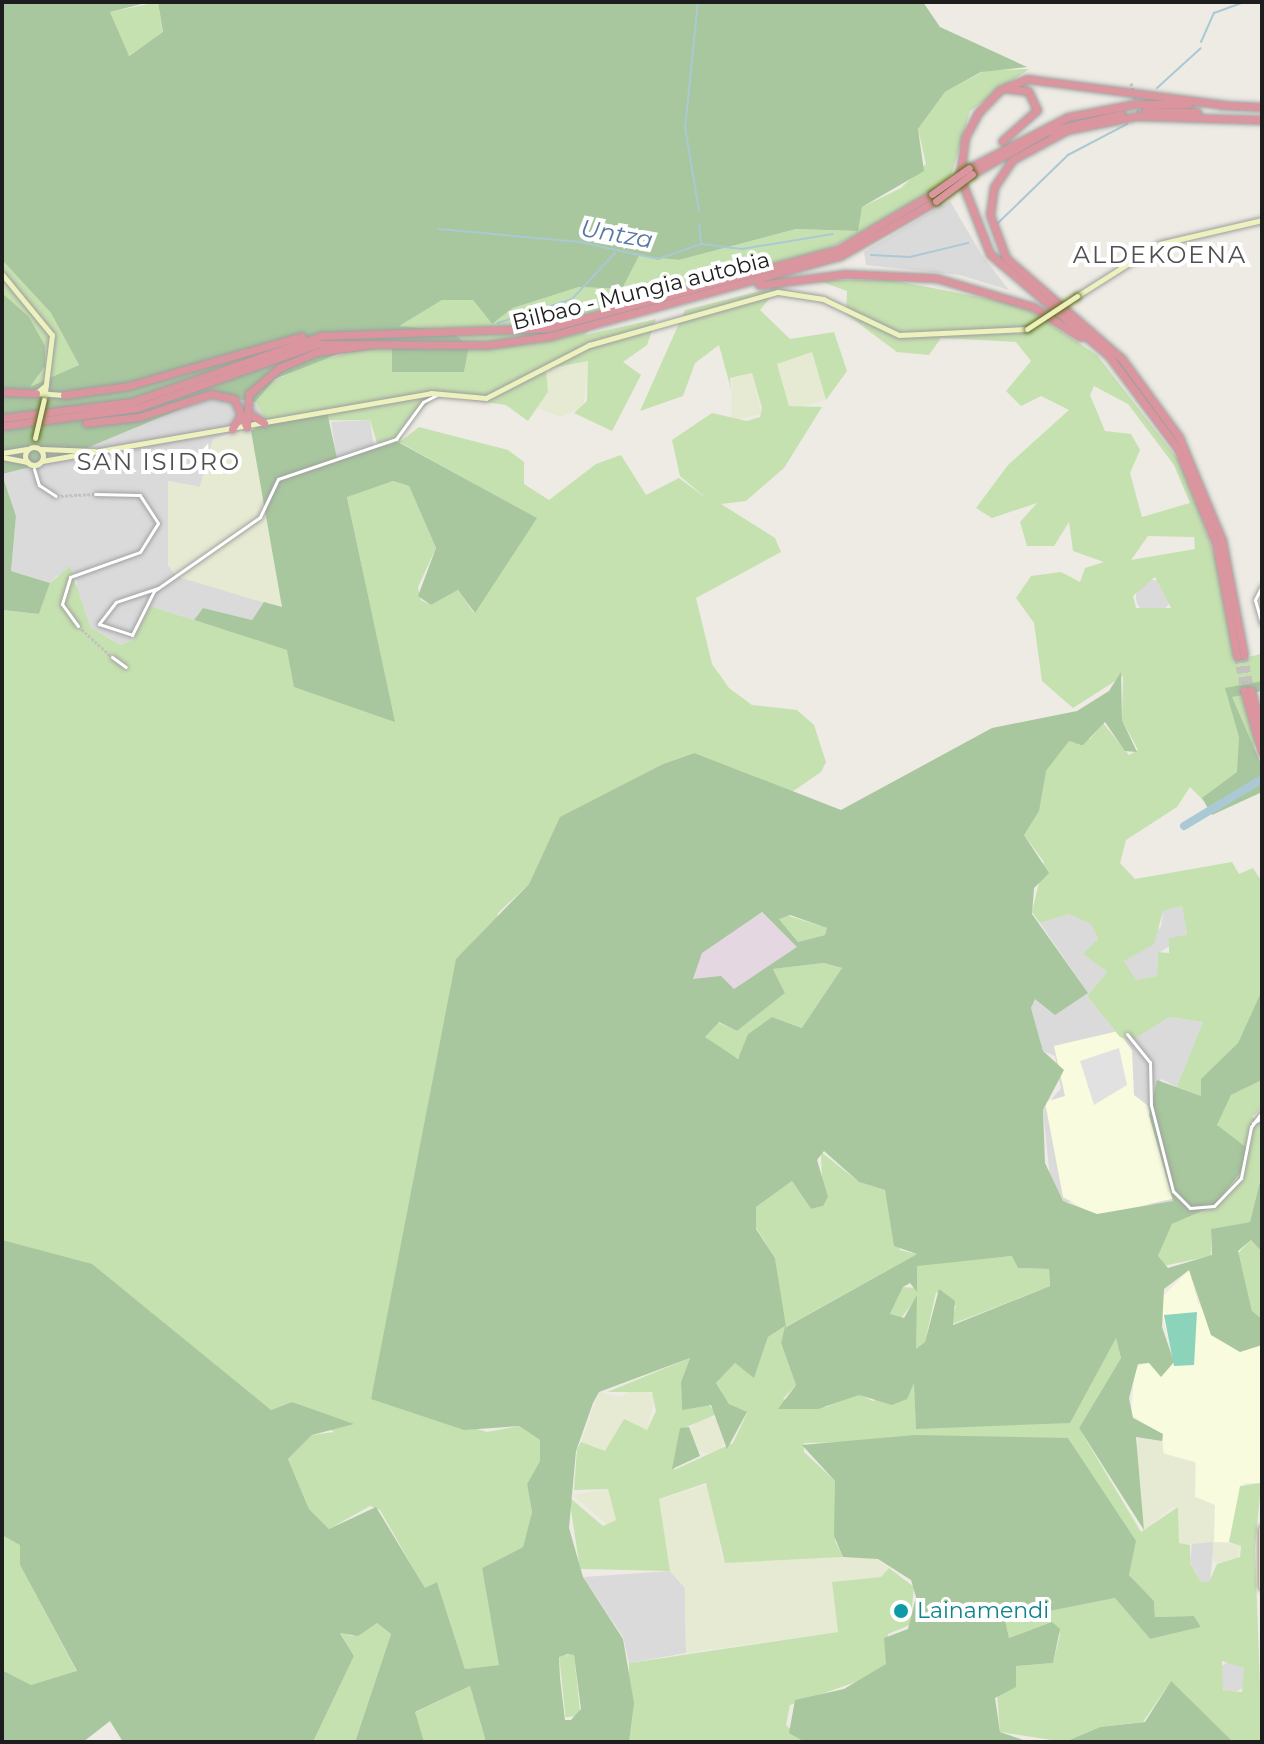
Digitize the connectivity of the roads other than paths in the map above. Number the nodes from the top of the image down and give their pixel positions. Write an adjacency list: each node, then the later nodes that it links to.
1 (987, 102): 2 (highway); 5 (highway); 11 (highway)
2 (1225, 105): 3 (highway, Bilbao - Mungia autobia); 5 (highway, Bilbao - Mungia autobia)
3 (1262, 107)
4 (1262, 117): 6 (highway, Bilbao - Mungia autobia); 28 (highway)
5 (984, 157): 6 (highway, Bilbao - Mungia autobia)
6 (970, 171): 7 (highway, Bilbao - Mungia autobia, bridge)
7 (934, 197): 10 (highway, Bilbao - Mungia autobia); 12 (highway, Bilbao - Mungia autobia)
8 (1262, 220): 17 (street, bridge)
9 (2, 274): 14 (street)
10 (725, 291): 13 (highway, Bilbao - Mungia autobia); 20 (highway)
11 (1063, 317): 20 (highway); 28 (highway)
12 (320, 336): 18 (highway); 22 (highway, Bilbao - Mungia autobia)
13 (427, 343): 21 (highway); 23 (highway, Bilbao - Mungia autobia)
14 (49, 381): 16 (street); 18 (street); 19 (street)
15 (2, 392): 16 (highway)
16 (36, 393): 19 (street)
17 (441, 393): 24 (street); 40 (street)
18 (64, 395): 19 (street)
19 (44, 399): 29 (street, bridge)
20 (1151, 407): 28 (highway)
21 (244, 414): 23 (highway); 24 (highway); 26 (highway); 27 (highway)
22 (2, 418)
23 (68, 423): 25 (highway, Bilbao - Mungia autobia)
24 (264, 423): 26 (street)
25 (2, 426)
26 (247, 427): 27 (street)
27 (232, 429): 32 (street)
28 (1179, 437)
29 (35, 438): 30 (street); 31 (street)
30 (39, 448): 31 (street); 32 (street); 34 (street)
31 (28, 449): 33 (street); 35 (street)
32 (107, 452): 34 (street)
33 (2, 455): 35 (street)
34 (42, 461): 35 (street)
35 (28, 462)
36 (34, 469): 38 (street)
37 (95, 494): 42 (street)
38 (56, 496)
39 (1262, 586): 41 (street)
40 (158, 588): 40 (street)
41 (1262, 624)
42 (78, 626)
43 (112, 657): 44 (street)
44 (126, 667)
45 (1262, 731): 46 (highway)
46 (1262, 753)
47 (1127, 1034): 50 (street)
48 (1262, 1112): 50 (street)
49 (1262, 1118): 50 (street)
50 (1253, 1123)
51 (1262, 1529): 52 (main road)
52 (1262, 1587)

